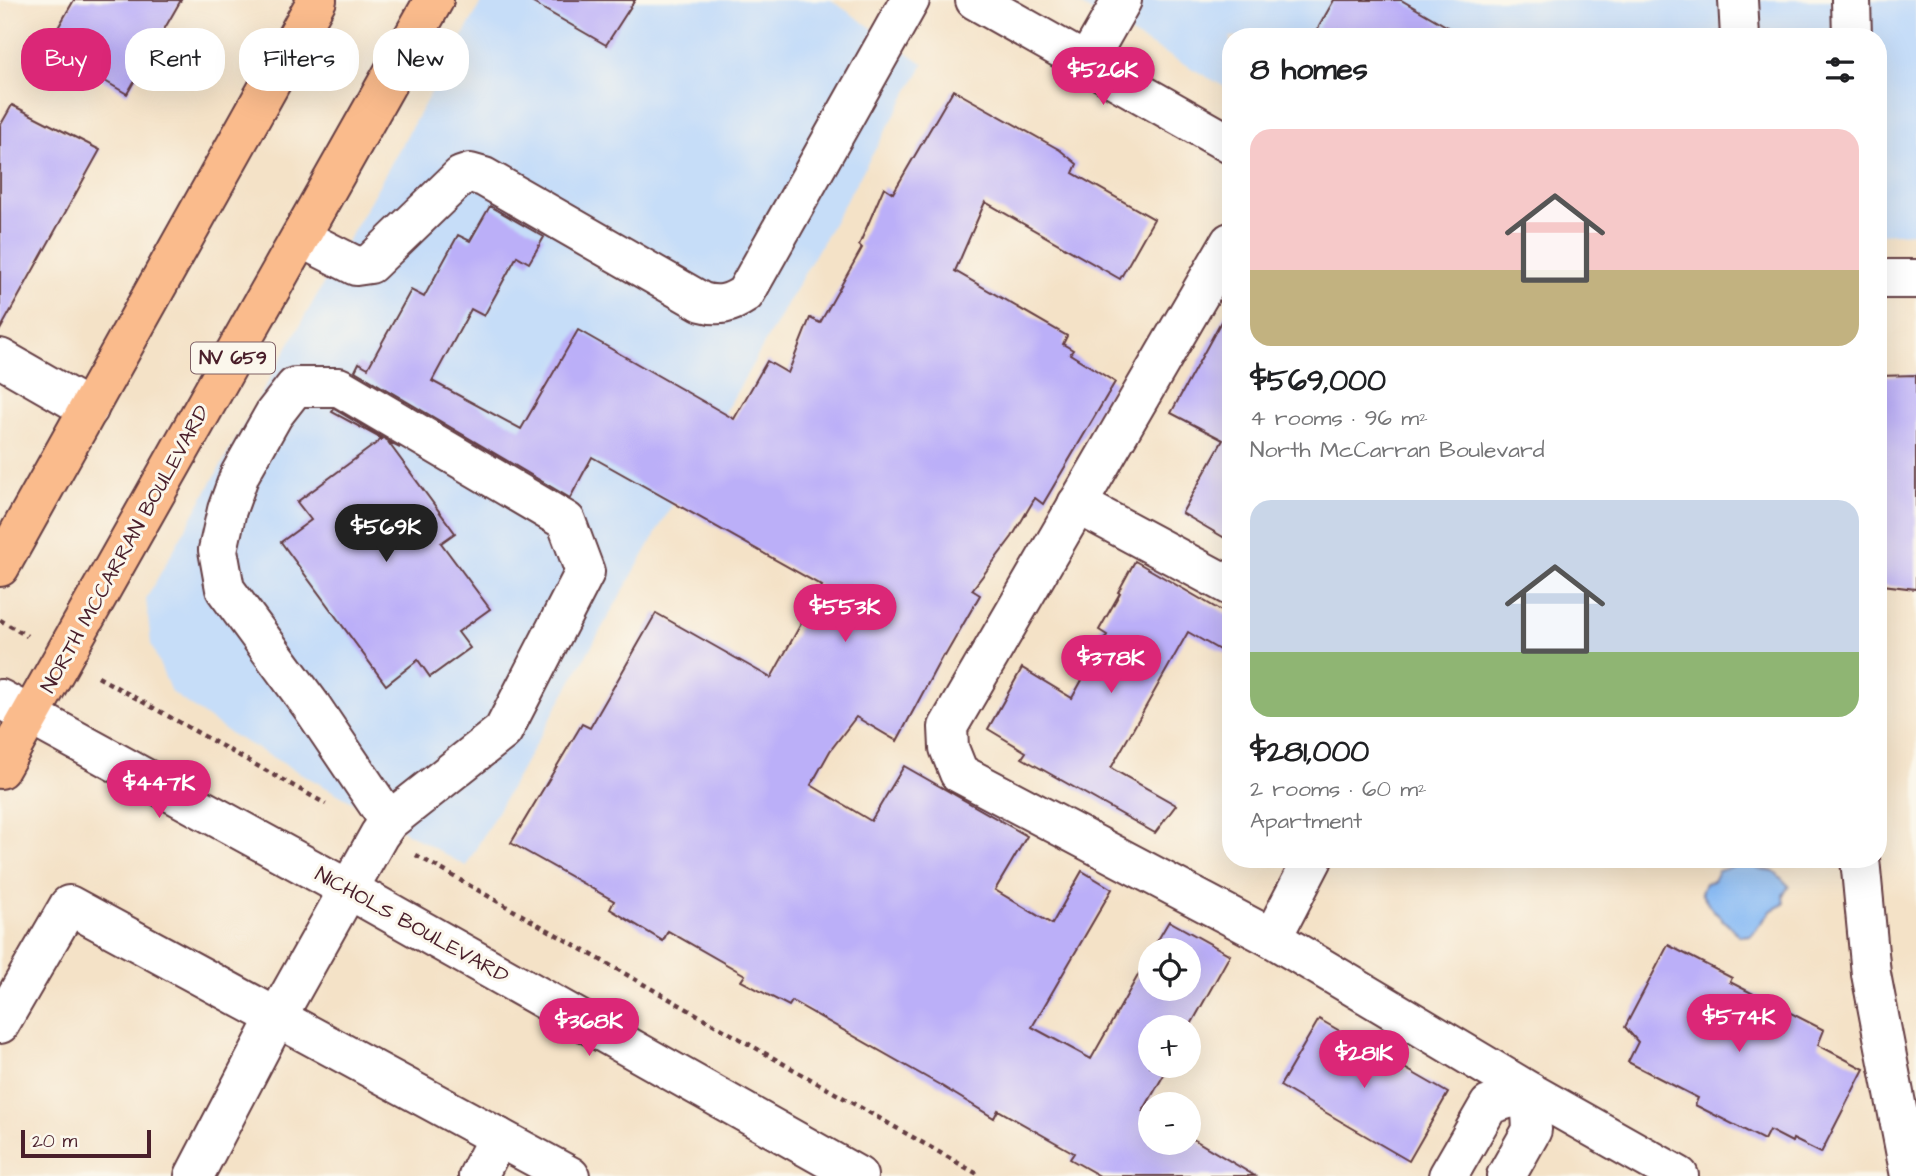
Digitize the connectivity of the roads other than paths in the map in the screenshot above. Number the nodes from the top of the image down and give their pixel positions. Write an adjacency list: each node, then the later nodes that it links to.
1 (317, 0): 17 (main road)
2 (434, 0): 12 (main road, NORTH MCCARRAN BOULEVARD / NV 659)
3 (910, 0): 12 (street)
4 (975, 0): 10 (street)
5 (1122, 0): 10 (street)
6 (1738, 0): 8 (street)
7 (1851, 0): 9 (street)
8 (1740, 28)
9 (1852, 28)
10 (1086, 63): 11 (street)
11 (1222, 140)
12 (301, 238): 21 (main road, NORTH MCCARRAN BOULEVARD / NV 659)
13 (1222, 256): 18 (street)
14 (1887, 279): 15 (street)
15 (1916, 279)
16 (0, 358): 17 (street)
17 (89, 409): 19 (main road)
18 (1077, 504): 20 (street); 27 (street)
19 (0, 566)
20 (1222, 582)
21 (15, 707): 22 (main road, NORTH MCCARRAN BOULEVARD / NV 659); 26 (street, NICHOLS BOULEVARD)
22 (0, 769)
23 (384, 828): 23 (street); 26 (street)
24 (1308, 868): 27 (street)
25 (1861, 868): 39 (street)
26 (348, 889): 28 (street); 35 (street, NICHOLS BOULEVARD)
27 (1272, 938): 30 (street)
28 (277, 1017): 29 (street); 31 (street); 32 (street)
29 (0, 1024)
30 (1530, 1092): 36 (street); 37 (street); 38 (street)
31 (498, 1137): 33 (street); 34 (street)
32 (194, 1176)
33 (478, 1176)
34 (570, 1176)
35 (858, 1176)
36 (1448, 1176)
37 (1506, 1176)
38 (1679, 1176)
39 (1910, 1176)

